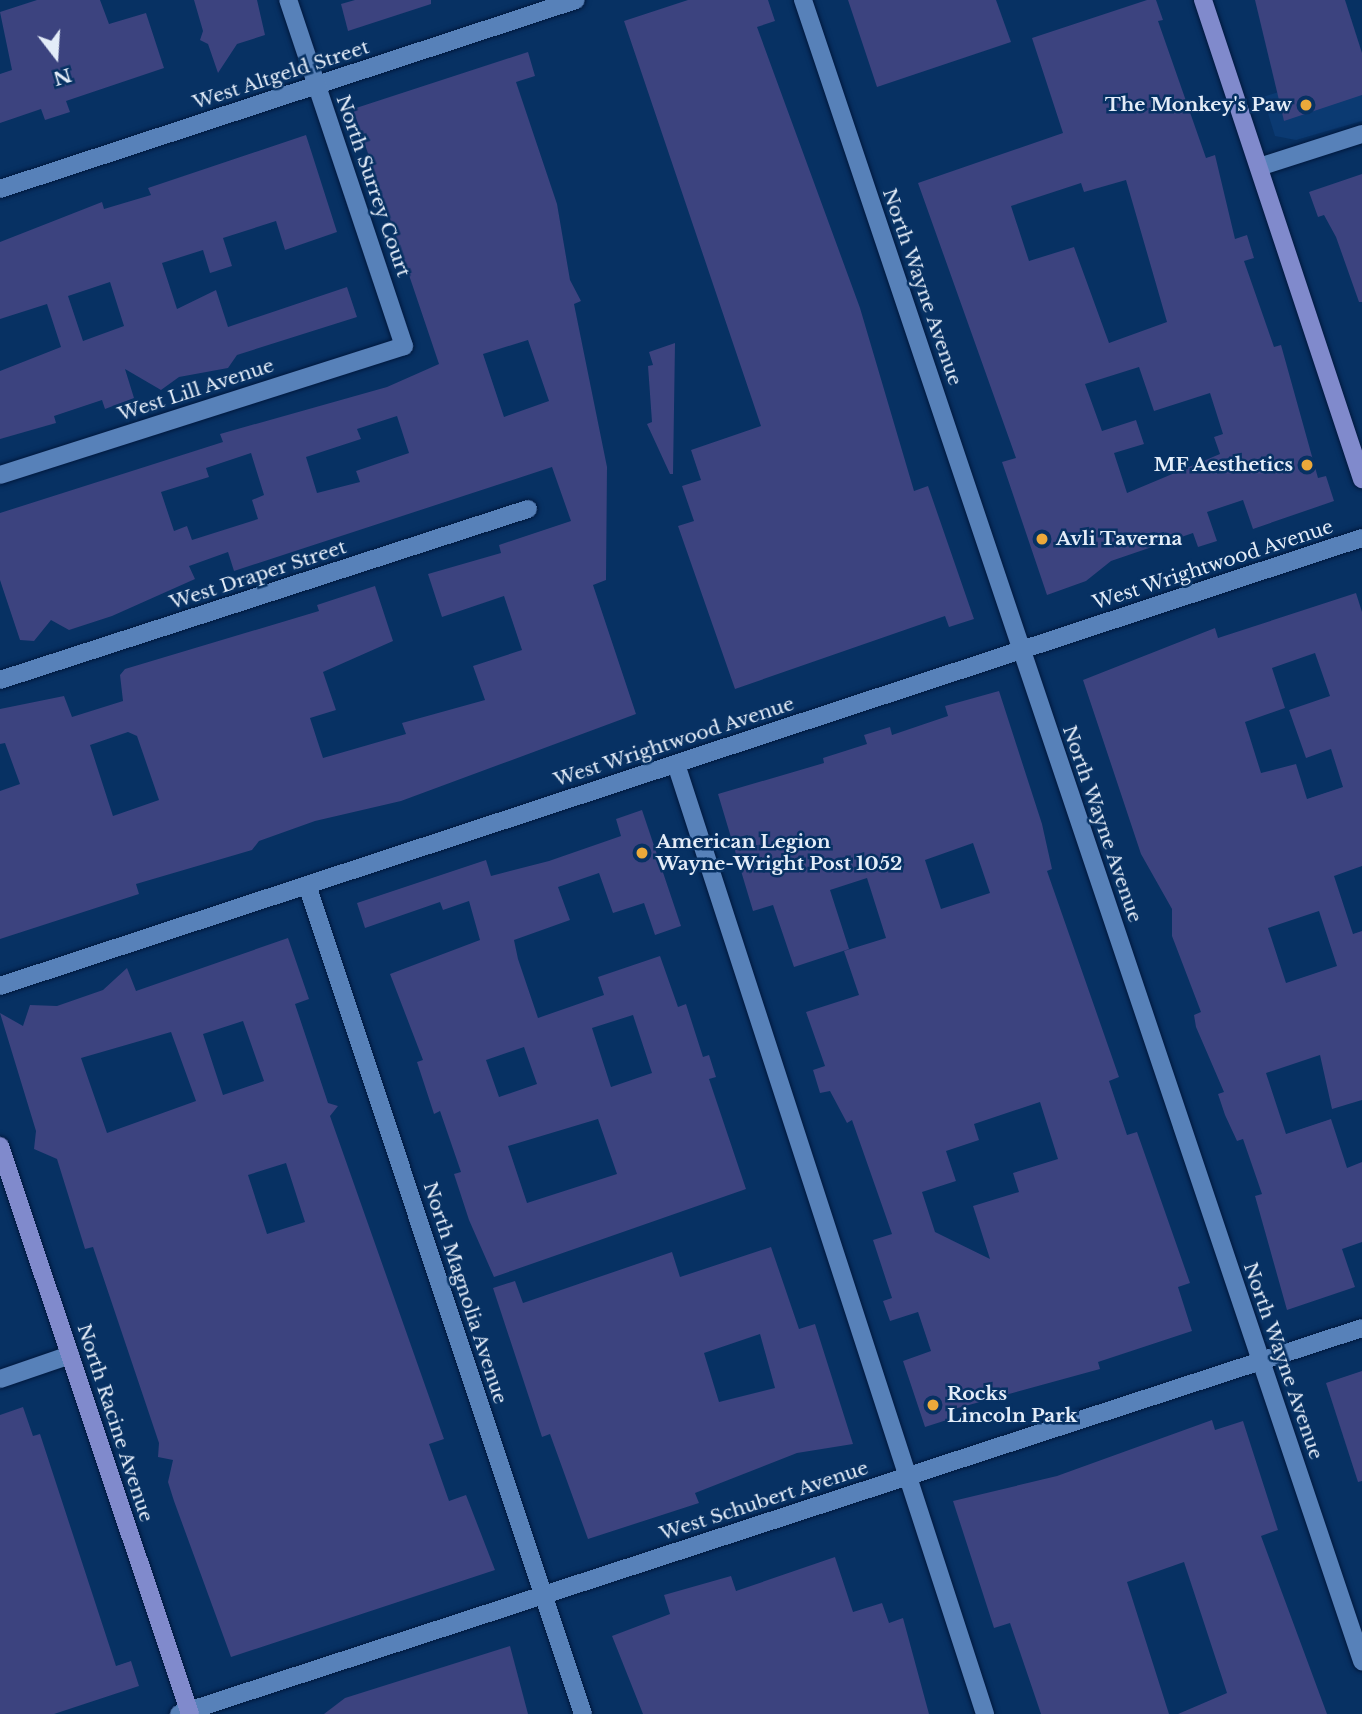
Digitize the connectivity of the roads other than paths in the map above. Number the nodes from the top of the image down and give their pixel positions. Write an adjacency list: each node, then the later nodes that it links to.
1 (288, 0): 5 (street, North Surrey Court)
2 (576, 0): 5 (street, West Altgeld Street)
3 (803, 0): 14 (street, North Wayne Avenue)
4 (1203, 0): 7 (street)
5 (316, 85): 8 (street, West Altgeld Street); 9 (street, North Surrey Court)
6 (1362, 134): 7 (street)
7 (1259, 167): 11 (street)
8 (0, 189)
9 (404, 346): 10 (street, West Lill Avenue)
10 (0, 475)
11 (1362, 479)
12 (528, 509): 15 (street, West Draper Street)
13 (1362, 538): 14 (street, West Wrightwood Avenue)
14 (1021, 650): 16 (street, West Wrightwood Avenue); 22 (street, North Wayne Avenue)
15 (0, 680)
16 (676, 764): 17 (street, West Wrightwood Avenue); 24 (street)
17 (307, 885): 18 (street, West Wrightwood Avenue); 25 (street, North Magnolia Avenue)
18 (0, 986)
19 (0, 1146): 21 (street, North Racine Avenue)
20 (1362, 1328): 22 (street, West Schubert Avenue)
21 (70, 1355): 23 (street); 27 (street, North Racine Avenue)
22 (1261, 1361): 24 (street, West Schubert Avenue); 26 (street, North Wayne Avenue)
23 (0, 1379)
24 (908, 1476): 25 (street, West Schubert Avenue); 29 (street)
25 (543, 1595): 27 (street, West Schubert Avenue); 28 (street, North Magnolia Avenue)
26 (1362, 1661)
27 (186, 1713)
28 (583, 1714)
29 (985, 1714)

